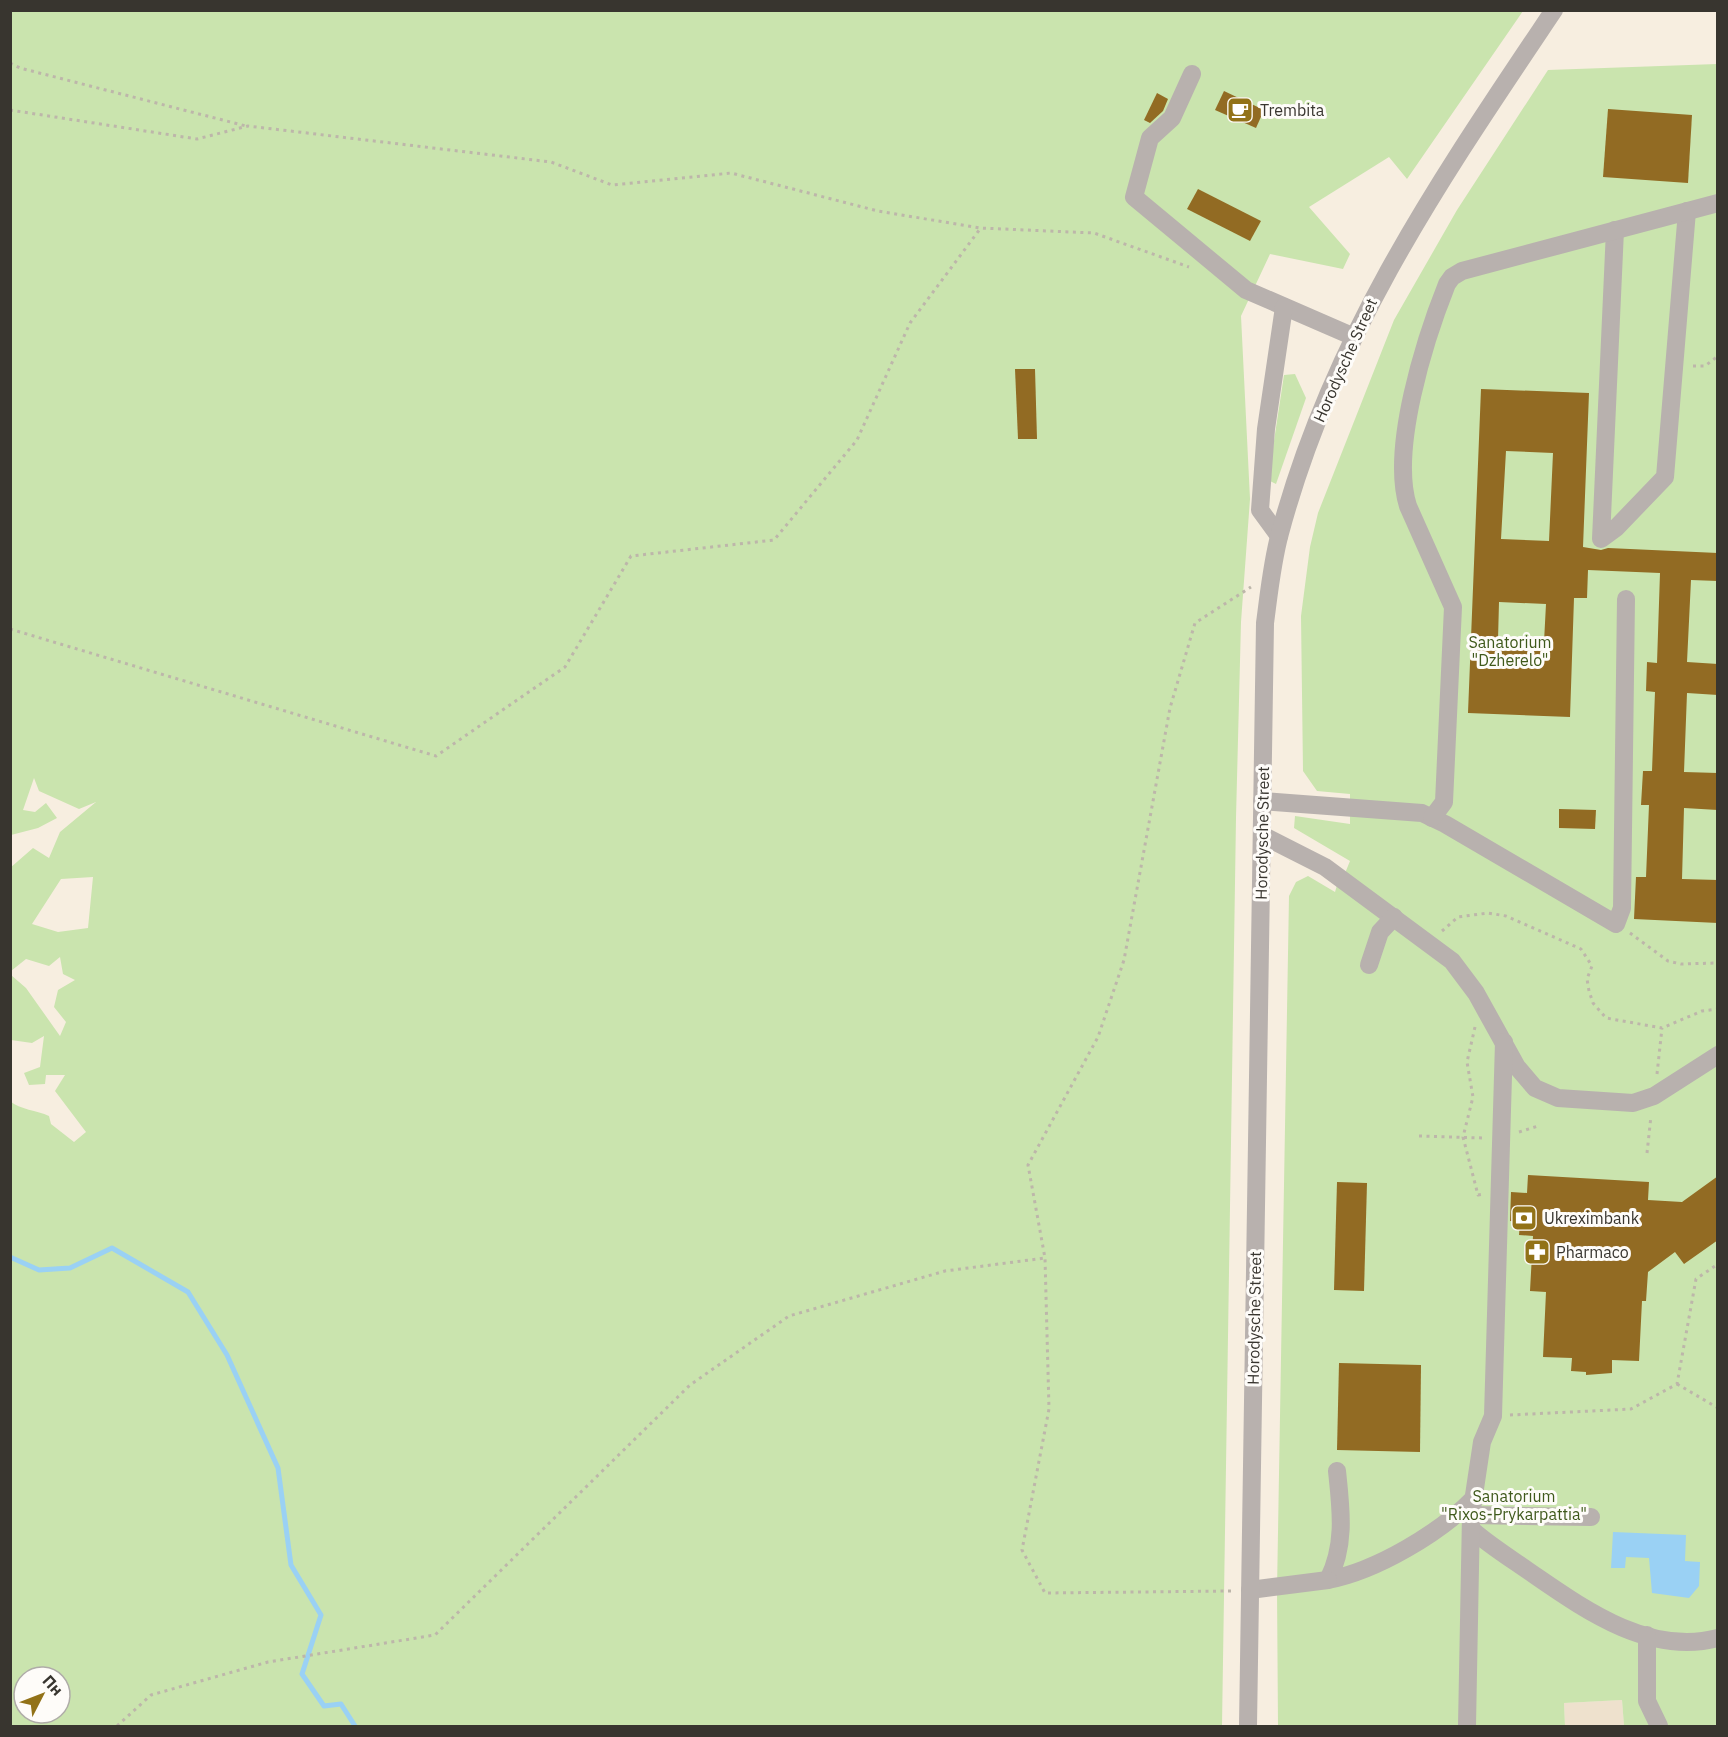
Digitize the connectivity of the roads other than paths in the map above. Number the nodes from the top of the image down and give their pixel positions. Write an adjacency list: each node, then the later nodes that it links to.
1 (1554, 10): 7 (street, Horodysche Street)
2 (1192, 74): 6 (street)
3 (1718, 203): 4 (street)
4 (1687, 211): 5 (street); 5 (street)
5 (1615, 230): 11 (street)
6 (1284, 307): 7 (street); 8 (street)
7 (1352, 336): 8 (street, Horodysche Street)
8 (1279, 536): 10 (street, Horodysche Street)
9 (1626, 599): 11 (street)
10 (1262, 801): 11 (street); 12 (street, Horodysche Street)
11 (1432, 818)
12 (1262, 835): 13 (street); 21 (street, Horodysche Street)
13 (1394, 917): 14 (street); 15 (street)
14 (1369, 965)
15 (1504, 1042): 16 (street); 18 (street)
16 (1718, 1055)
17 (1337, 1471): 20 (street)
18 (1472, 1514): 19 (street); 20 (street); 22 (street); 25 (street)
19 (1591, 1516)
20 (1328, 1580): 21 (street)
21 (1250, 1590): 24 (street, Horodysche Street)
22 (1647, 1635): 23 (street); 26 (street)
23 (1718, 1638)
24 (1248, 1726)
25 (1467, 1726)
26 (1659, 1726)

